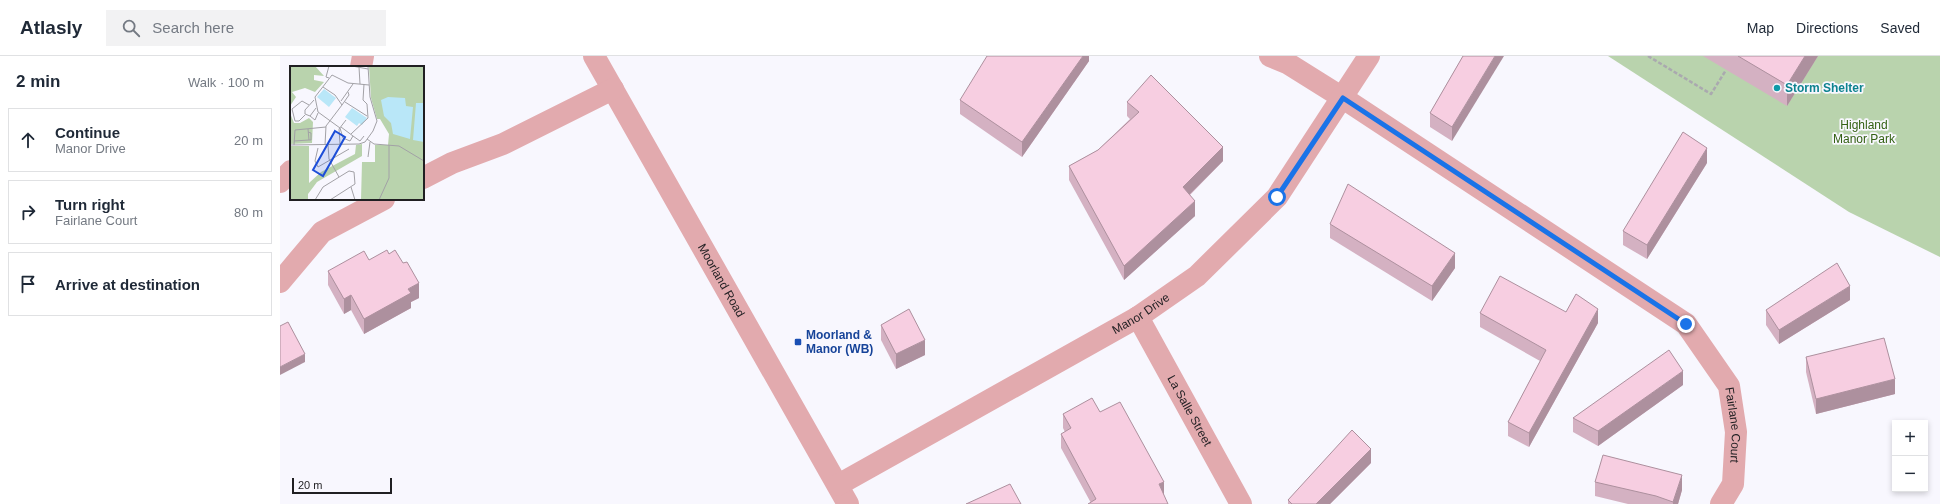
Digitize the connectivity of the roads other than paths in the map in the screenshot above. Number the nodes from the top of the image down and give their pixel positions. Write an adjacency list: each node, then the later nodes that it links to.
1 (363, 56): 5 (street)
2 (594, 56): 6 (street, Moorland Road)
3 (1270, 56): 7 (street, Fairlane Court)
4 (1369, 56): 7 (street, Manor Drive)
5 (361, 66)
6 (613, 89): 9 (street); 14 (street, Moorland Road)
7 (1343, 98): 13 (street, Manor Drive); 17 (street, Fairlane Court)
8 (290, 172): 10 (street)
9 (424, 177)
10 (280, 182)
11 (382, 200): 12 (street)
12 (280, 282)
13 (1138, 317): 14 (street, Manor Drive); 16 (street, La Salle Street)
14 (838, 485): 15 (street, Moorland Road)
15 (848, 504)
16 (1241, 504)
17 (1721, 504)

